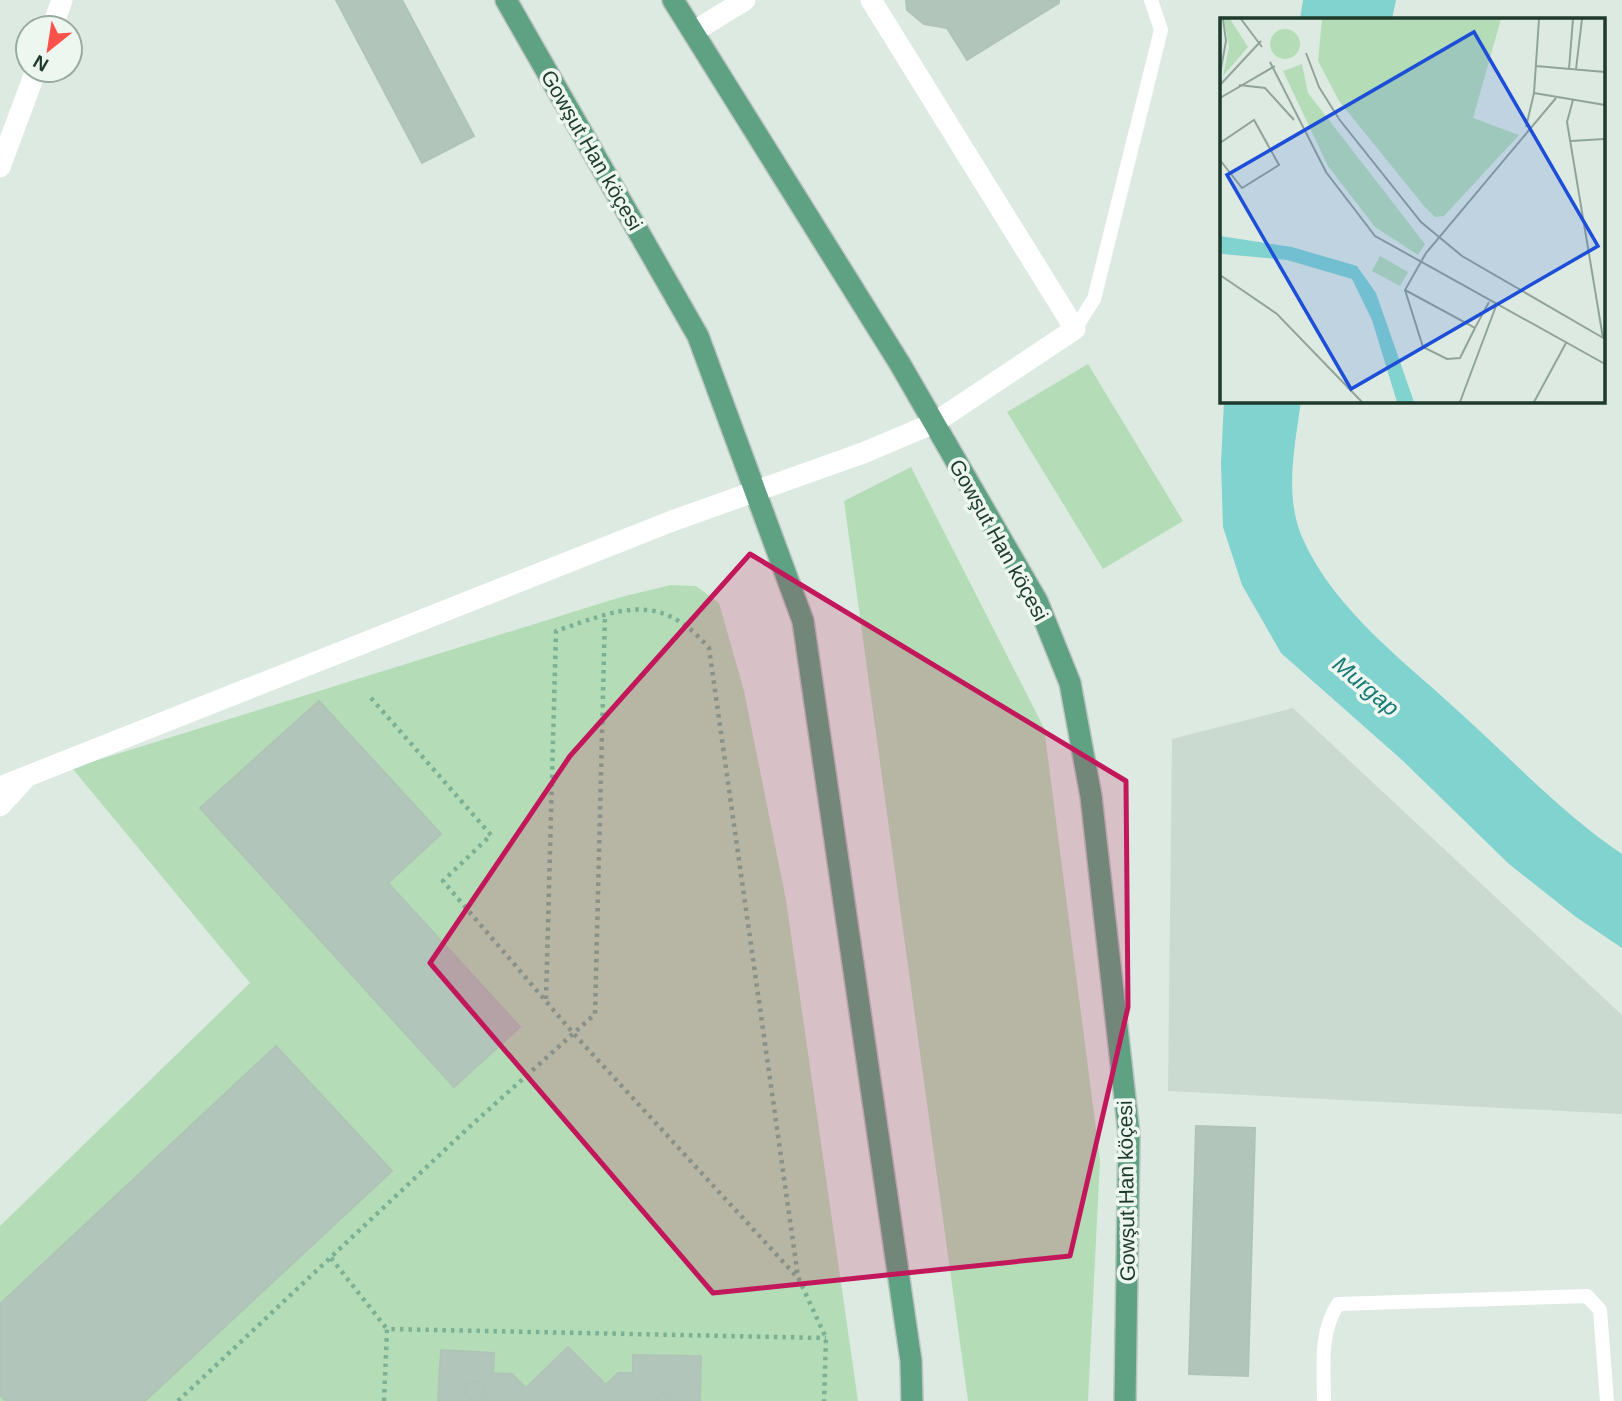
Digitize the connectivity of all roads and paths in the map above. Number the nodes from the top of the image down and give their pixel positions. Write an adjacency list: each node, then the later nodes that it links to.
1 (506, 0): 11 (main road, Gowşut Han köçesi)
2 (673, 0): 6 (main road, Gowşut Han köçesi)
3 (744, 0): 6 (street)
4 (871, 0): 9 (street)
5 (1151, 0): 9 (lane)
6 (694, 32): 10 (main road, Gowşut Han köçesi)
7 (31, 84): 8 (street)
8 (0, 166)
9 (1075, 329): 10 (street)
10 (934, 423): 11 (street); 23 (main road, Gowşut Han köçesi)
11 (756, 492): 14 (street); 27 (main road, Gowşut Han köçesi)
12 (605, 614): 17 (path); 18 (path); 20 (path)
13 (371, 698): 17 (path)
14 (24, 780): 15 (street); 16 (street)
15 (0, 787)
16 (0, 806)
17 (546, 999): 18 (path)
18 (574, 1034): 19 (path); 20 (path)
19 (331, 1258): 21 (path); 24 (path)
20 (798, 1277): 22 (path)
21 (387, 1329): 22 (path); 25 (path)
22 (826, 1338): 26 (path)
23 (1126, 1395)
24 (178, 1401)
25 (384, 1401)
26 (824, 1401)
27 (912, 1401)
28 (1324, 1401): 29 (lane)
29 (1607, 1401)

